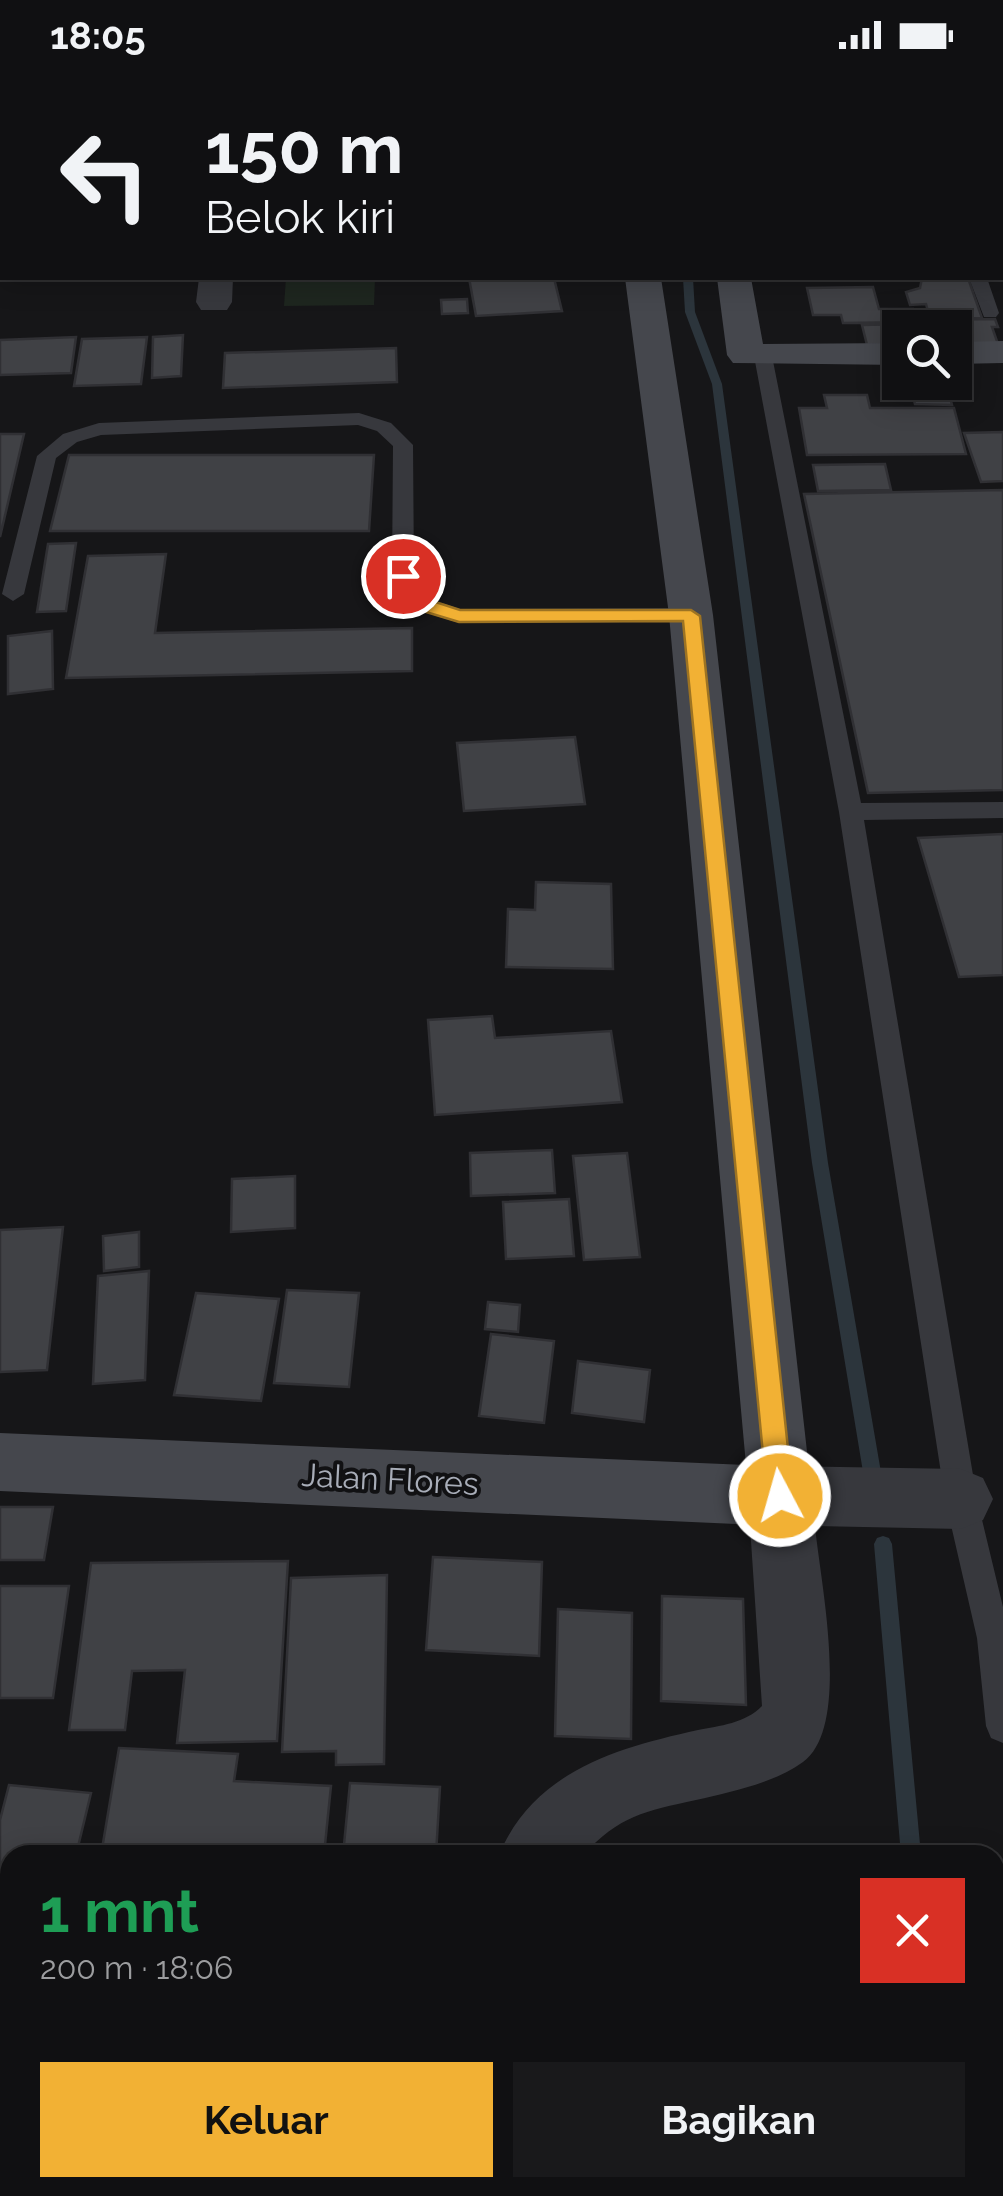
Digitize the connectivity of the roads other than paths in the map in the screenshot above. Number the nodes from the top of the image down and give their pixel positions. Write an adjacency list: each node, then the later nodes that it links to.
1 (644, 280): 10 (street)
2 (735, 280): 8 (street)
3 (979, 280): 4 (lane)
4 (990, 313)
5 (1003, 352): 6 (street)
6 (972, 353)
7 (882, 354): 8 (street)
8 (754, 355): 12 (lane)
9 (13, 594): 10 (lane)
10 (691, 616): 14 (street)
11 (1003, 810): 12 (lane)
12 (851, 812): 15 (lane)
13 (0, 1462): 14 (street, Jalan Flores)
14 (788, 1496): 15 (street); 18 (street)
15 (955, 1499): 16 (lane)
16 (998, 1634): 17 (lane)
17 (1003, 1726)
18 (544, 1845)

